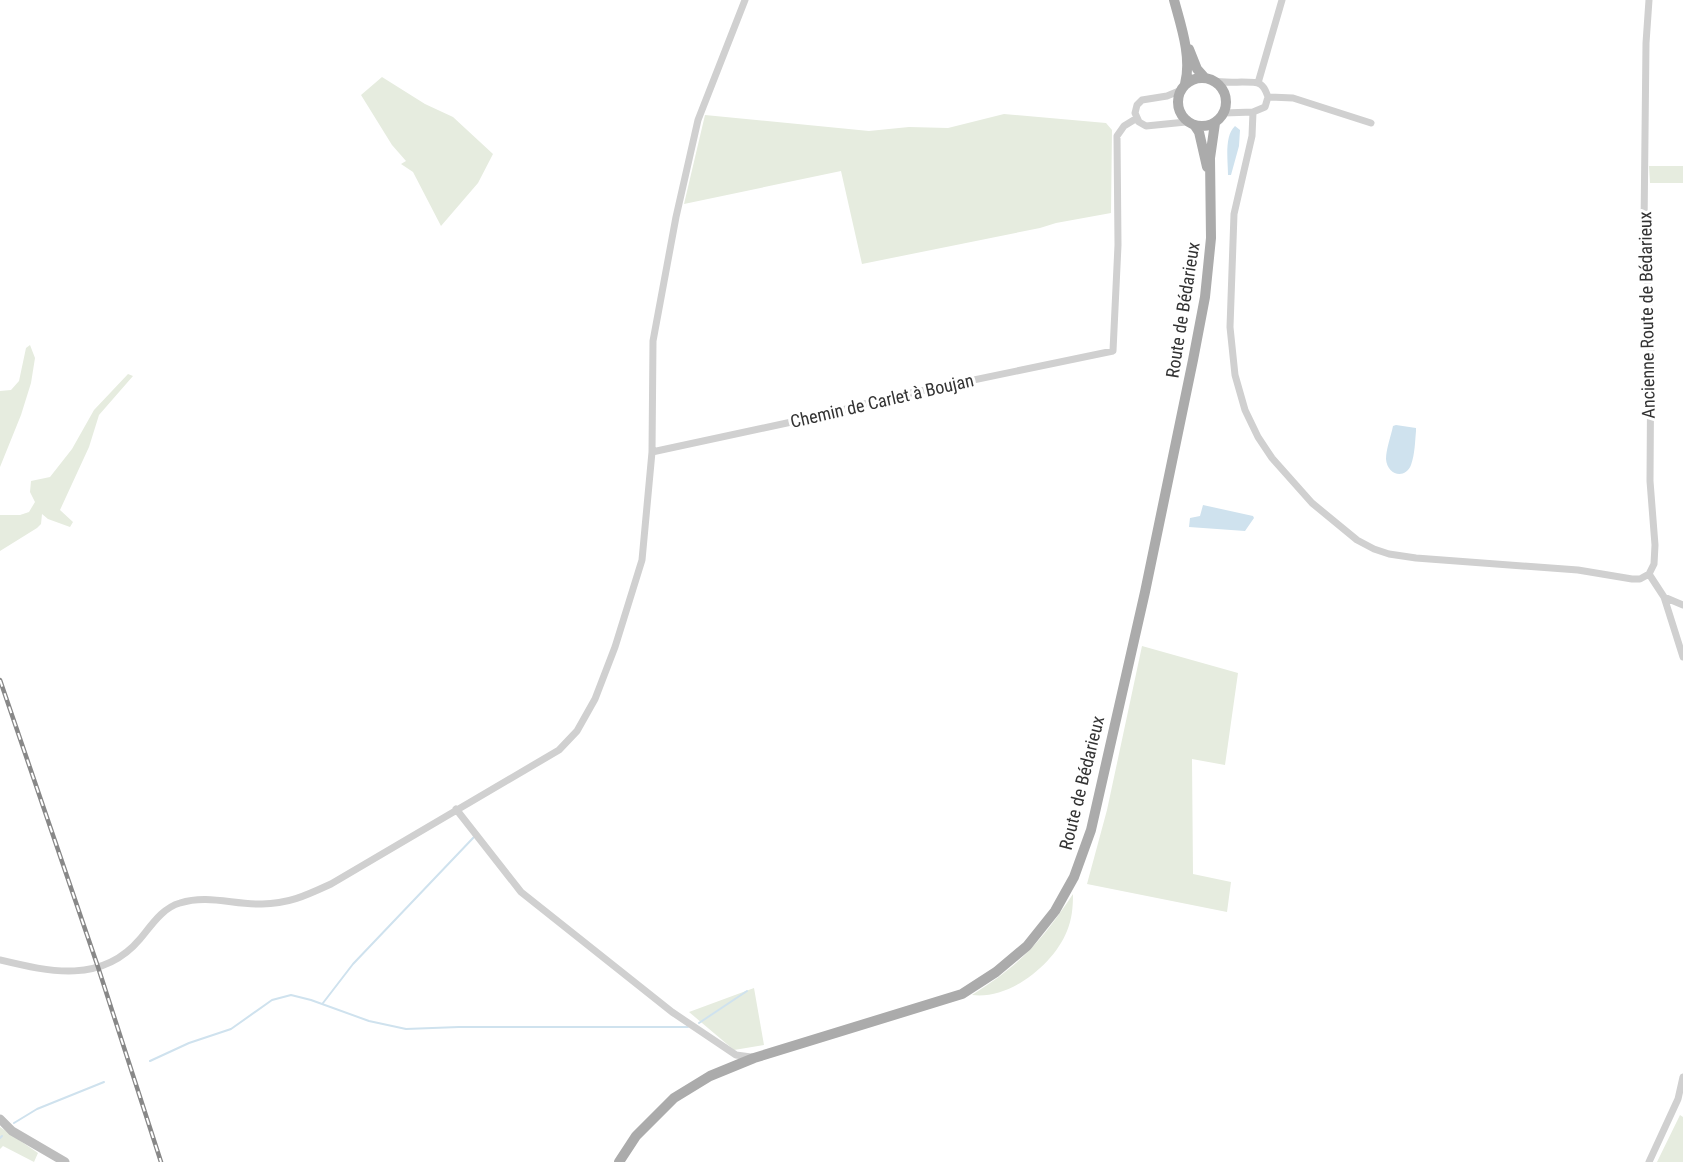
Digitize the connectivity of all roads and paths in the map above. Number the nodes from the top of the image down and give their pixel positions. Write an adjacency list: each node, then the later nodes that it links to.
1 (745, 0): 17 (street)
2 (1174, 0): 5 (main road)
3 (1282, 0): 7 (street)
4 (1649, 0): 18 (street, Ancienne Route de Bédarieux)
5 (1182, 29): 6 (main road); 8 (main road)
6 (1209, 80): 7 (street); 8 (main road); 11 (main road)
7 (1258, 82): 9 (street)
8 (1182, 88): 12 (street); 15 (main road)
9 (1268, 97): 10 (street); 14 (street)
10 (1253, 112): 11 (street); 18 (street)
11 (1224, 113): 13 (main road)
12 (1137, 118): 15 (street); 17 (street, Chemin de Carlet à Boujan)
13 (1215, 123): 15 (main road); 16 (main road, Route de Bédarieux)
14 (1371, 123)
15 (1191, 124): 16 (main road, Route de Bédarieux)
16 (1210, 185): 24 (main road, Route de Bédarieux)
17 (652, 452): 22 (street)
18 (1649, 574): 19 (street)
19 (1664, 597): 20 (street); 21 (street)
20 (1683, 605)
21 (1683, 657)
22 (456, 809): 23 (street); 24 (street)
23 (0, 960)
24 (754, 1058): 28 (main road, Route de Bédarieux)
25 (1683, 1077): 29 (street)
26 (0, 1119): 27 (street)
27 (64, 1162)
28 (619, 1162)
29 (1649, 1162)

